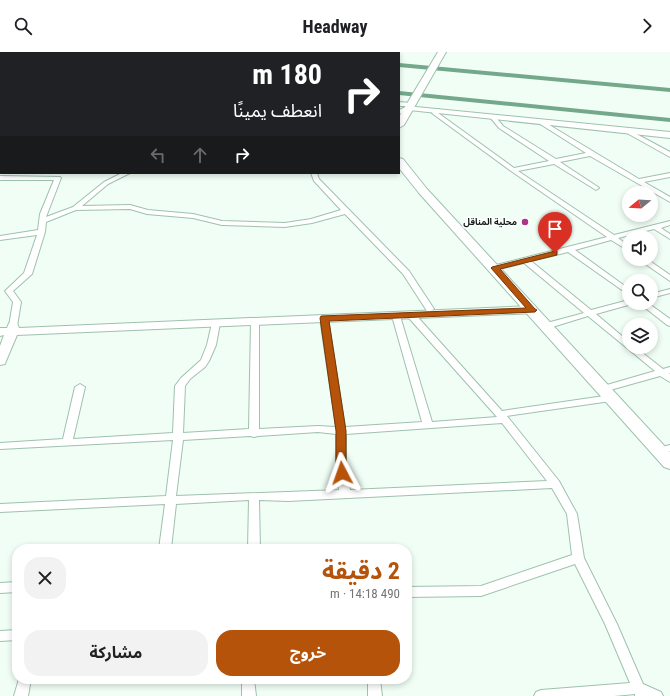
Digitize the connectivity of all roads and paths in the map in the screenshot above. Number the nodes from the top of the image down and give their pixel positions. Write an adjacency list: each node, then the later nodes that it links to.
1 (442, 52): 3 (main road)
2 (400, 104): 3 (street)
3 (412, 104): 4 (street); 5 (street); 8 (main road)
4 (437, 110): 6 (street); 15 (street)
5 (400, 111)
6 (492, 116): 7 (street); 14 (street)
7 (540, 121): 9 (street); 11 (street)
8 (400, 123)
9 (627, 131): 10 (street); 12 (street)
10 (670, 135)
11 (591, 154): 14 (street); 22 (street)
12 (670, 155)
13 (400, 162): 38 (main road)
14 (553, 162): 15 (street); 23 (street)
15 (513, 170): 33 (street)
16 (25, 174): 21 (street)
17 (125, 174): 25 (street)
18 (314, 174): 26 (street)
19 (670, 175): 22 (street)
20 (0, 178): 21 (street)
21 (19, 178): 27 (street)
22 (639, 181): 24 (street)
23 (596, 188)
24 (670, 200)
25 (75, 208): 26 (street); 27 (street)
26 (346, 211): 47 (street)
27 (42, 221): 30 (street)
28 (670, 223): 29 (street)
29 (655, 227): 31 (street); 33 (street)
30 (41, 232): 32 (street); 42 (street)
31 (670, 237)
32 (0, 238)
33 (614, 238): 34 (street); 35 (street)
34 (622, 244)
35 (570, 249): 36 (street); 40 (street)
36 (525, 260): 38 (street); 49 (street)
37 (652, 266): 39 (street)
38 (495, 268): 46 (main road)
39 (670, 279)
40 (622, 288)
41 (0, 290): 42 (street)
42 (9, 291): 58 (street)
43 (670, 291): 44 (street)
44 (658, 294)
45 (622, 304): 49 (street)
46 (530, 308): 47 (street); 50 (street); 57 (main road)
47 (430, 309): 58 (street)
48 (653, 310): 54 (street)
49 (588, 314): 57 (street); 59 (street)
50 (411, 315): 51 (street); 66 (street)
51 (396, 316): 52 (street); 67 (street)
52 (324, 318): 53 (street); 68 (street)
53 (255, 321): 55 (street); 69 (street)
54 (670, 322)
55 (216, 323): 58 (street); 70 (street)
56 (0, 326): 58 (street)
57 (546, 326): 65 (main road)
58 (8, 330): 61 (street)
59 (622, 341)
60 (640, 354): 62 (street)
61 (0, 361)
62 (666, 372): 63 (street); 65 (street)
63 (670, 379)
64 (80, 387): 71 (street)
65 (607, 394): 66 (street); 73 (main road)
66 (503, 417): 67 (street); 75 (street)
67 (428, 425): 68 (street)
68 (341, 431): 69 (street); 76 (street)
69 (254, 434): 70 (street)
70 (178, 437): 71 (street); 78 (street)
71 (67, 443): 72 (street)
72 (0, 446)
73 (664, 449): 74 (main road)
74 (670, 463)
75 (555, 484): 76 (street); 82 (street)
76 (345, 494): 77 (street)
77 (254, 496): 78 (street); 81 (street)
78 (171, 501): 79 (street); 80 (street)
79 (0, 508)
80 (166, 544)
81 (254, 544)
82 (578, 558): 85 (street); 90 (street)
83 (12, 587): 84 (street)
84 (0, 588)
85 (412, 592)
86 (12, 635): 87 (street)
87 (0, 636)
88 (24, 684): 91 (street)
89 (374, 684): 92 (street)
90 (640, 692): 93 (street); 94 (street)
91 (22, 696)
92 (375, 696)
93 (541, 696)
94 (656, 696)

